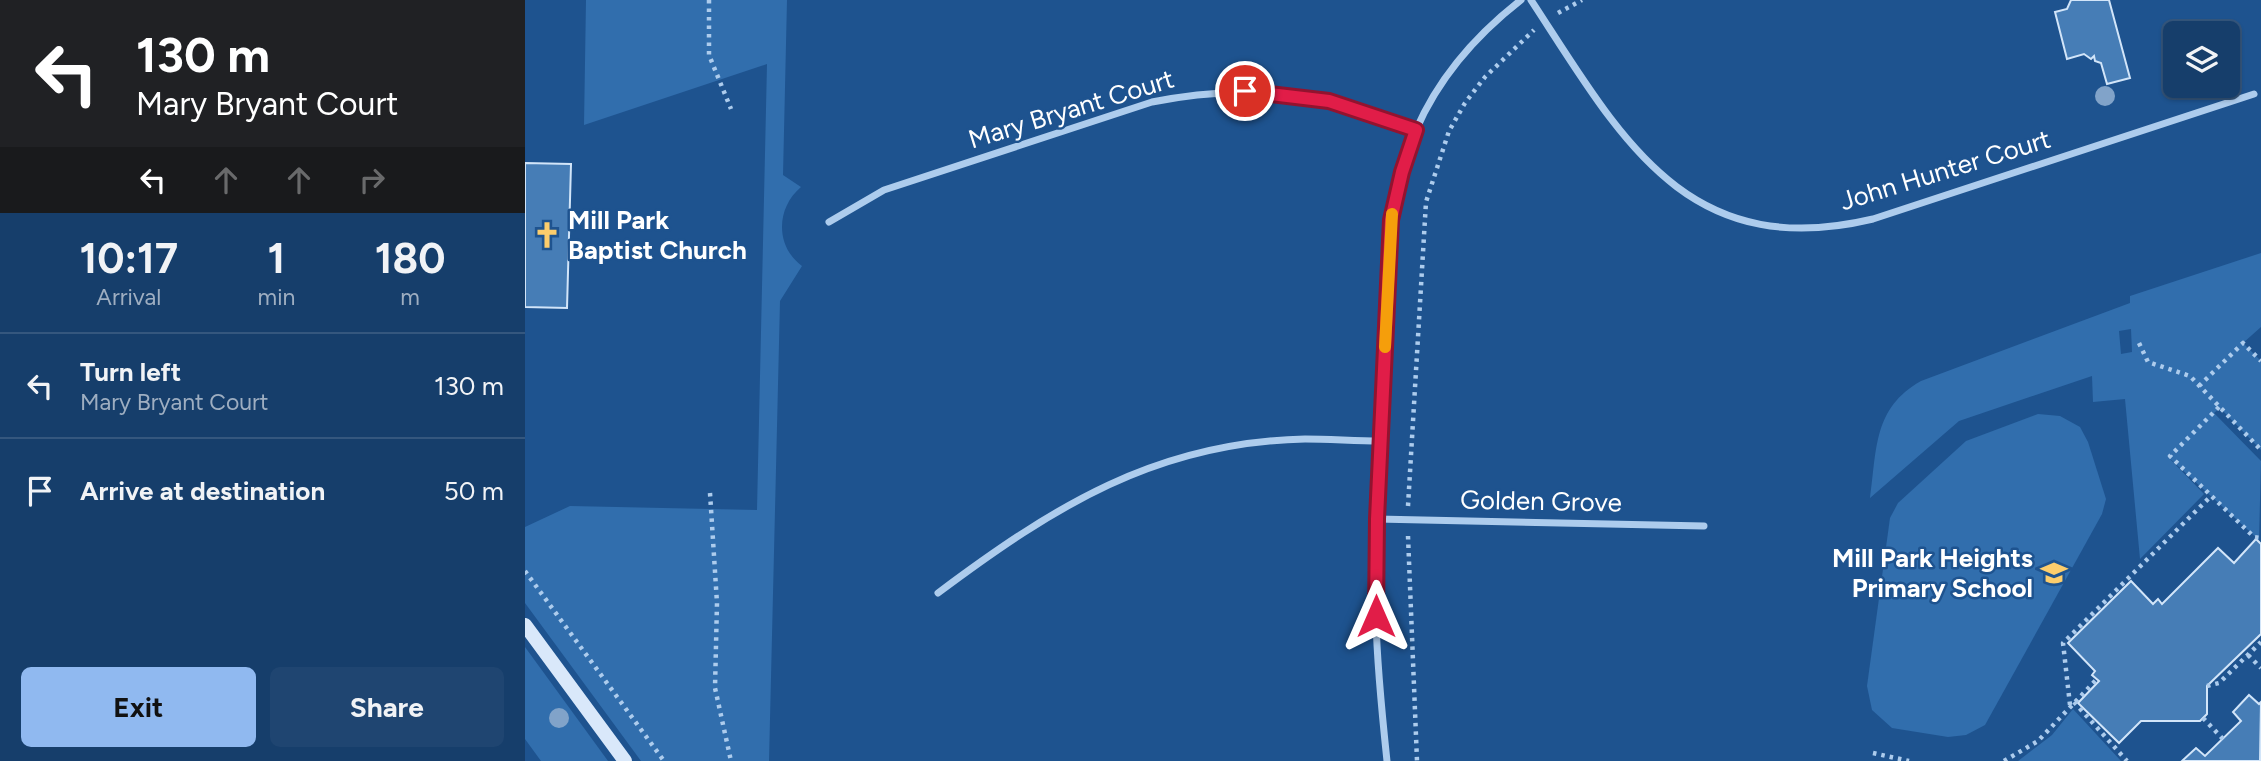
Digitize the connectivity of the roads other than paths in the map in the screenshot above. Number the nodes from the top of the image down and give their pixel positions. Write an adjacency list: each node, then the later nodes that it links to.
1 (1521, 0): 4 (street)
2 (1531, 0): 3 (street, John Hunter Court)
3 (2253, 94)
4 (1416, 130): 5 (street, Mary Bryant Court); 6 (street)
5 (829, 222)
6 (1380, 441): 7 (street); 9 (street)
7 (1377, 519): 8 (street, Golden Grove); 12 (street)
8 (1704, 526)
9 (938, 593)
10 (525, 625): 11 (main road)
11 (625, 761)
12 (1387, 761)

